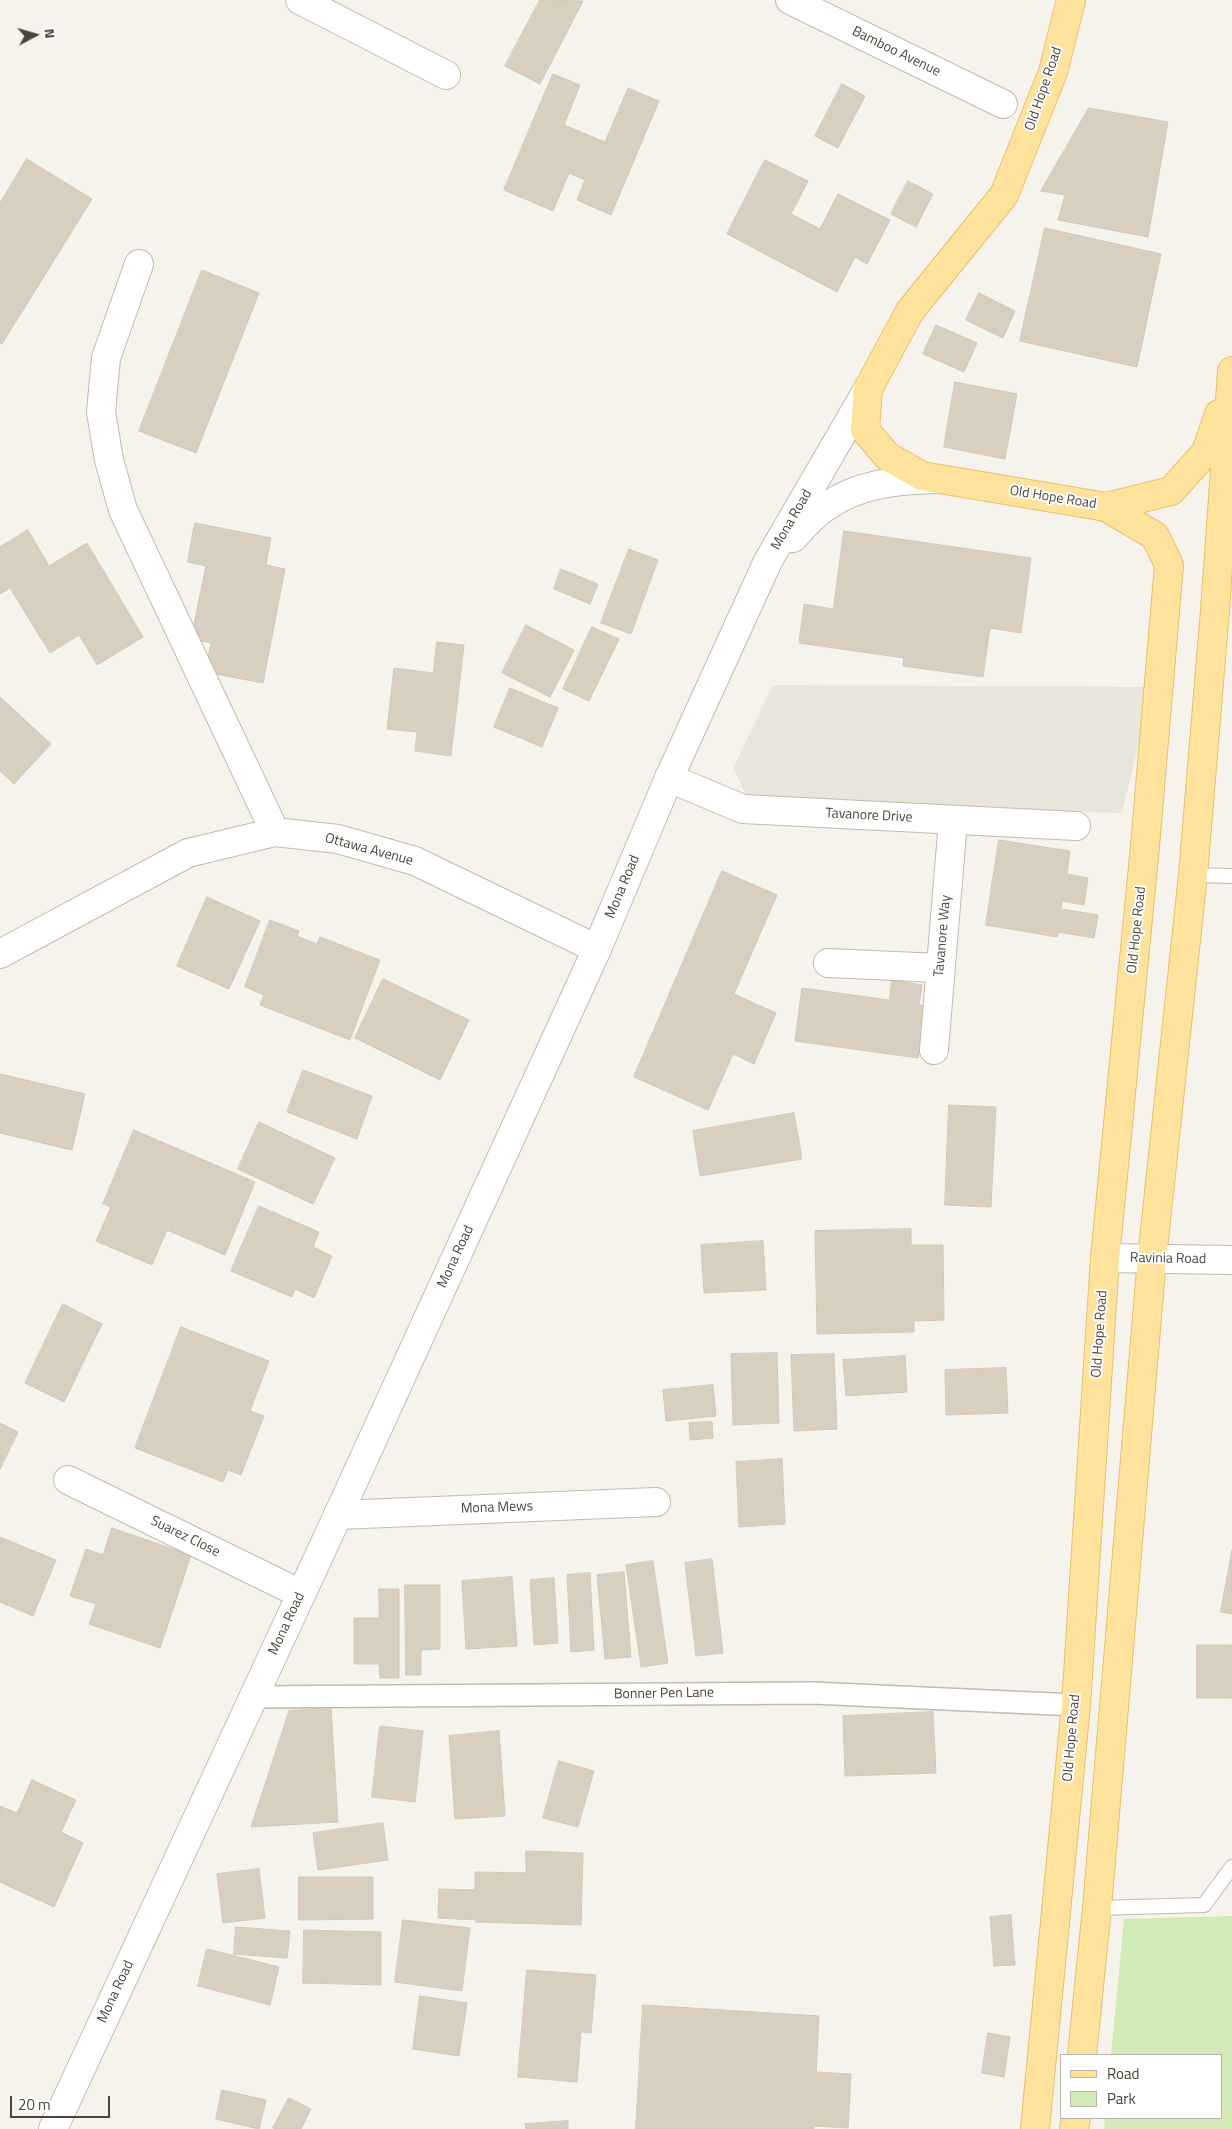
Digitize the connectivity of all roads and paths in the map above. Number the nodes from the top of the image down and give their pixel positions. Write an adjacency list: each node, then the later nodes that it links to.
1 (300, 0): 4 (street)
2 (790, 0): 5 (street, Bamboo Avenue)
3 (1071, 0): 9 (main road, Old Hope Road)
4 (446, 75)
5 (1003, 104)
6 (139, 264): 16 (street)
7 (1232, 371): 8 (main road)
8 (1232, 375): 11 (main road); 17 (main road)
9 (868, 389): 10 (main road, Old Hope Road); 12 (street, Mona Road)
10 (936, 478): 11 (main road, Old Hope Road); 12 (street)
11 (1106, 507): 24 (main road, Old Hope Road)
12 (768, 561): 13 (street, Mona Road)
13 (669, 778): 14 (street, Tavanore Drive); 19 (street, Mona Road)
14 (953, 821): 15 (street, Tavanore Drive); 22 (street, Tavanore Way)
15 (1076, 826)
16 (275, 832): 19 (street, Ottawa Avenue); 20 (street, Ottawa Avenue)
17 (1193, 875): 18 (lane); 25 (main road)
18 (1232, 876)
19 (597, 949): 29 (street, Mona Road)
20 (0, 954)
21 (828, 964): 22 (street)
22 (940, 968): 23 (street, Tavanore Way)
23 (934, 1050)
24 (1105, 1258): 25 (street, Ravinia Road); 32 (main road, Old Hope Road)
25 (1152, 1258): 26 (street, Ravinia Road); 34 (main road)
26 (1232, 1260)
27 (68, 1480): 30 (street, Suarez Close)
28 (656, 1502): 29 (street, Mona Mews)
29 (338, 1515): 30 (street, Mona Road)
30 (301, 1594): 31 (street, Mona Road)
31 (252, 1698): 32 (street, Bonner Pen Lane); 36 (street, Mona Road)
32 (1076, 1706): 37 (main road, Old Hope Road)
33 (1232, 1868): 34 (lane)
34 (1097, 1908): 35 (main road)
35 (1082, 2054)
36 (53, 2129)
37 (1035, 2129)

